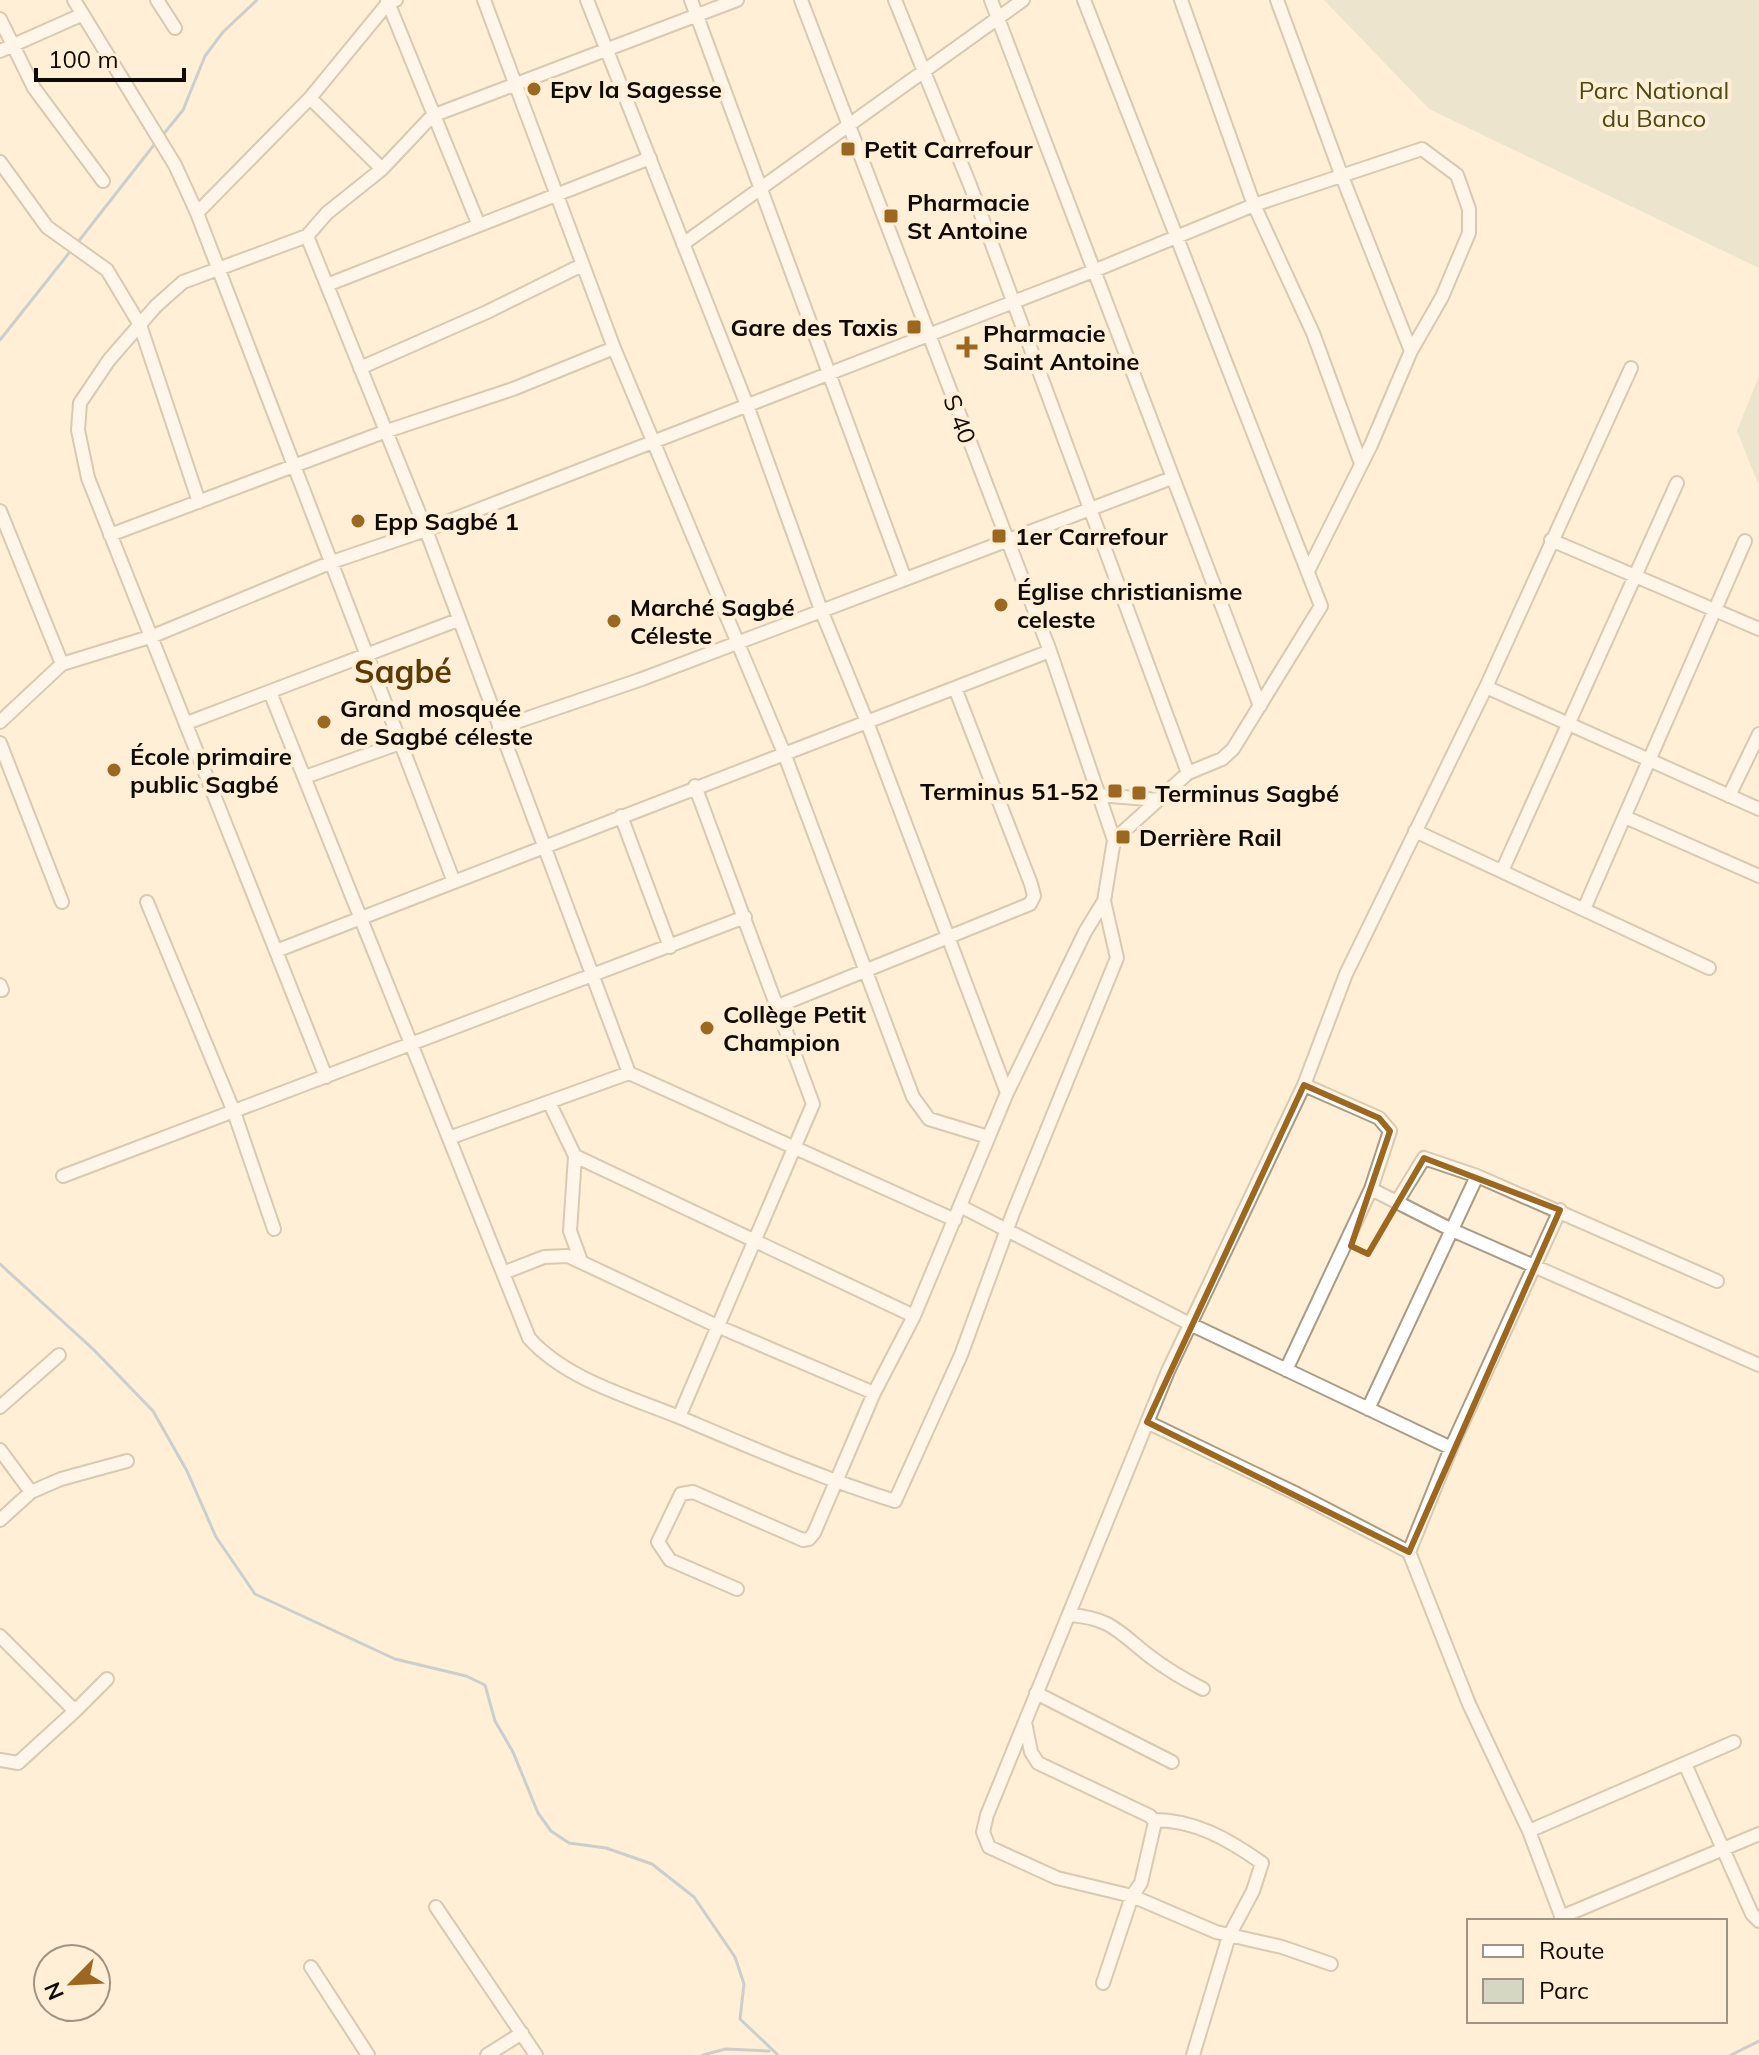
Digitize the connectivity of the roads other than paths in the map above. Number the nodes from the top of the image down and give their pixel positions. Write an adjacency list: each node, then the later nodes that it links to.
1 (74, 0): 15 (street)
2 (157, 0): 19 (street)
3 (484, 0): 23 (street)
4 (587, 0): 21 (street)
5 (691, 0): 16 (street)
6 (737, 0): 16 (street)
7 (801, 0): 26 (street, S 40)
8 (895, 0): 22 (street)
9 (991, 0): 17 (street)
10 (1023, 0): 17 (street)
11 (1084, 0): 37 (street)
12 (1181, 0): 34 (street)
13 (1277, 0): 30 (street)
14 (391, 1): 24 (street); 25 (street)
15 (81, 15): 20 (street); 35 (street)
16 (697, 15): 21 (street); 32 (street)
17 (997, 18): 22 (street); 41 (street)
18 (0, 19): 20 (street)
19 (175, 28)
20 (6, 48): 31 (street)
21 (605, 48): 23 (street); 27 (street)
22 (922, 73): 26 (street); 44 (street)
23 (516, 84): 25 (street); 33 (street)
24 (310, 98): 29 (street); 35 (street)
25 (432, 116): 29 (street); 36 (street)
26 (852, 126): 32 (street); 46 (street, S 40)
27 (650, 158): 33 (street); 39 (street)
28 (0, 162): 45 (street)
29 (382, 169): 38 (street)
30 (1341, 174): 34 (street); 48 (street); 48 (street)
31 (103, 181)
32 (761, 188): 39 (street); 51 (street)
33 (556, 195): 36 (street); 40 (street)
34 (1254, 205): 37 (street); 55 (street)
35 (197, 213): 42 (street)
36 (478, 223): 43 (street)
37 (1175, 235): 41 (street); 68 (street)
38 (307, 236): 42 (street); 43 (street)
39 (683, 244): 52 (street)
40 (582, 265): 47 (street); 49 (street)
41 (1096, 270): 44 (street); 57 (street)
42 (219, 271): 45 (street); 56 (street)
43 (327, 285): 49 (street)
44 (1013, 300): 46 (street); 60 (street)
45 (140, 325): 59 (street); 63 (street)
46 (927, 334): 51 (street); 64 (street, S 40)
47 (614, 348): 53 (street); 54 (street)
48 (1411, 351): 55 (street)
49 (360, 368): 53 (street)
50 (1631, 368): 65 (street)
51 (829, 374): 52 (street); 70 (street)
52 (747, 405): 54 (street); 71 (street)
53 (384, 432): 56 (street); 62 (street)
54 (654, 439): 62 (street); 76 (street)
55 (1360, 461): 68 (street)
56 (296, 465): 59 (street); 67 (street)
57 (1172, 478): 60 (street); 83 (street)
58 (1677, 483): 69 (street)
59 (199, 502): 63 (street)
60 (1091, 509): 64 (street); 94 (street)
61 (0, 511): 79 (street)
62 (426, 530): 67 (street); 73 (street)
63 (110, 535): 75 (street)
64 (1008, 540): 70 (street); 77 (street, S 40)
65 (1551, 540): 69 (street); 80 (street)
66 (1745, 541): 72 (street)
67 (332, 562): 75 (street); 78 (street)
68 (1308, 571): 83 (street)
69 (1635, 577): 72 (street); 87 (street)
70 (905, 579): 71 (street)
71 (821, 610): 76 (street); 85 (street)
72 (1717, 610): 74 (street); 93 (street)
73 (458, 620): 78 (street); 88 (street)
74 (1759, 629)
75 (153, 636): 79 (street); 86 (street)
76 (737, 642): 88 (street); 92 (street)
77 (1050, 651): 81 (street); 97 (street, S 40)
78 (366, 655): 82 (street); 91 (street)
79 (62, 664): 84 (street)
80 (1486, 687): 87 (street); 103 (street)
81 (955, 688): 85 (street); 115 (street)
82 (270, 692): 86 (street); 95 (street)
83 (1260, 706): 94 (street)
84 (0, 722)
85 (867, 722): 92 (street); 115 (street)
86 (187, 723): 117 (street)
87 (1569, 725): 93 (street); 106 (street)
88 (499, 728): 105 (street)
89 (1759, 734): 98 (street)
90 (0, 743): 110 (street)
91 (400, 743): 95 (street); 108 (street)
92 (784, 753): 96 (street); 119 (street)
93 (1650, 761): 98 (street); 102 (street)
94 (1188, 773): 99 (street)
95 (305, 777): 114 (street)
96 (695, 786): 101 (street); 113 (street)
97 (1099, 795): 99 (street); 104 (street, S 40)
98 (1729, 796): 100 (street)
99 (1159, 800): 104 (street)
100 (1759, 809)
101 (621, 816): 105 (street); 116 (street)
102 (1625, 817): 107 (street); 112 (street)
103 (1415, 831): 106 (street); 125 (street)
104 (1114, 840): 109 (street)
105 (546, 846): 108 (street); 120 (street)
106 (1502, 871): 112 (street)
107 (1759, 876)
108 (454, 882): 114 (street)
109 (1104, 901): 126 (street); 142 (street)
110 (62, 902)
111 (147, 902): 128 (street)
112 (1584, 909): 118 (street)
113 (745, 917): 116 (street); 121 (street)
114 (362, 918): 117 (street); 122 (street)
115 (948, 936): 119 (street); 126 (street)
116 (670, 947): 120 (street)
117 (276, 951): 124 (street)
118 (1709, 968)
119 (865, 969): 121 (street); 129 (street)
120 (596, 976): 122 (street); 123 (street)
121 (778, 1006): 131 (street)
122 (412, 1045): 124 (street); 130 (street)
123 (629, 1073): 127 (street); 131 (street)
124 (326, 1077): 128 (street)
125 (1304, 1085): 135 (street); 149 (street)
126 (1007, 1093): 129 (street)
127 (549, 1102): 130 (street); 132 (street)
128 (234, 1112): 133 (street); 140 (street)
129 (988, 1137): 137 (street)
130 (449, 1138): 146 (street)
131 (794, 1149): 139 (street); 143 (street)
132 (575, 1156): 143 (street); 144 (street)
133 (63, 1176)
134 (1477, 1176): 136 (street); 138 (street); 141 (street)
135 (1371, 1189): 136 (street); 153 (street)
136 (1397, 1202): 141 (street)
137 (960, 1206): 139 (street); 142 (street)
138 (1560, 1210): 145 (street); 147 (street)
139 (955, 1220): 148 (street)
140 (274, 1229)
141 (1452, 1230): 145 (street); 156 (street)
142 (1009, 1232): 149 (street); 162 (street)
143 (753, 1242): 148 (street); 150 (street)
144 (581, 1261): 146 (street); 150 (street)
145 (1537, 1266): 152 (street); 159 (street)
146 (503, 1273): 157 (street)
147 (1717, 1281)
148 (914, 1316): 154 (street)
149 (1190, 1324): 153 (street); 158 (street)
150 (717, 1326): 154 (street); 157 (street)
151 (59, 1355): 155 (street)
152 (1759, 1365)
153 (1286, 1370): 156 (street)
154 (874, 1393): 162 (street)
155 (0, 1407)
156 (1368, 1409): 159 (street)
157 (679, 1417): 162 (street)
158 (1147, 1422): 165 (street); 167 (street)
159 (1451, 1448): 165 (street)
160 (0, 1450): 163 (street)
161 (127, 1461): 163 (street)
162 (835, 1482): 166 (street)
163 (31, 1492): 164 (street)
164 (0, 1520)
165 (1409, 1552): 179 (street)
166 (737, 1589)
167 (1070, 1615): 170 (street); 171 (street)
168 (0, 1636): 172 (street)
169 (107, 1679): 172 (street)
170 (1203, 1689)
171 (1036, 1693): 173 (street); 176 (street)
172 (75, 1711): 175 (street)
173 (1025, 1722): 178 (street); 182 (street)
174 (1734, 1742): 177 (street)
175 (0, 1760)
176 (1172, 1762)
177 (1685, 1764): 179 (street); 181 (street)
178 (1154, 1820): 182 (street); 186 (street)
179 (1529, 1831): 184 (street)
180 (1759, 1834): 181 (street)
181 (1726, 1849): 184 (street); 185 (street)
182 (1132, 1896): 186 (street); 189 (street)
183 (436, 1907): 190 (street)
184 (1562, 1919)
185 (1759, 1921)
186 (1229, 1936): 187 (street); 194 (street)
187 (1331, 1964)
188 (311, 1967): 191 (street)
189 (1103, 1983)
190 (522, 2033): 192 (street); 193 (street)
191 (368, 2055)
192 (487, 2055)
193 (536, 2055)
194 (1193, 2055)

